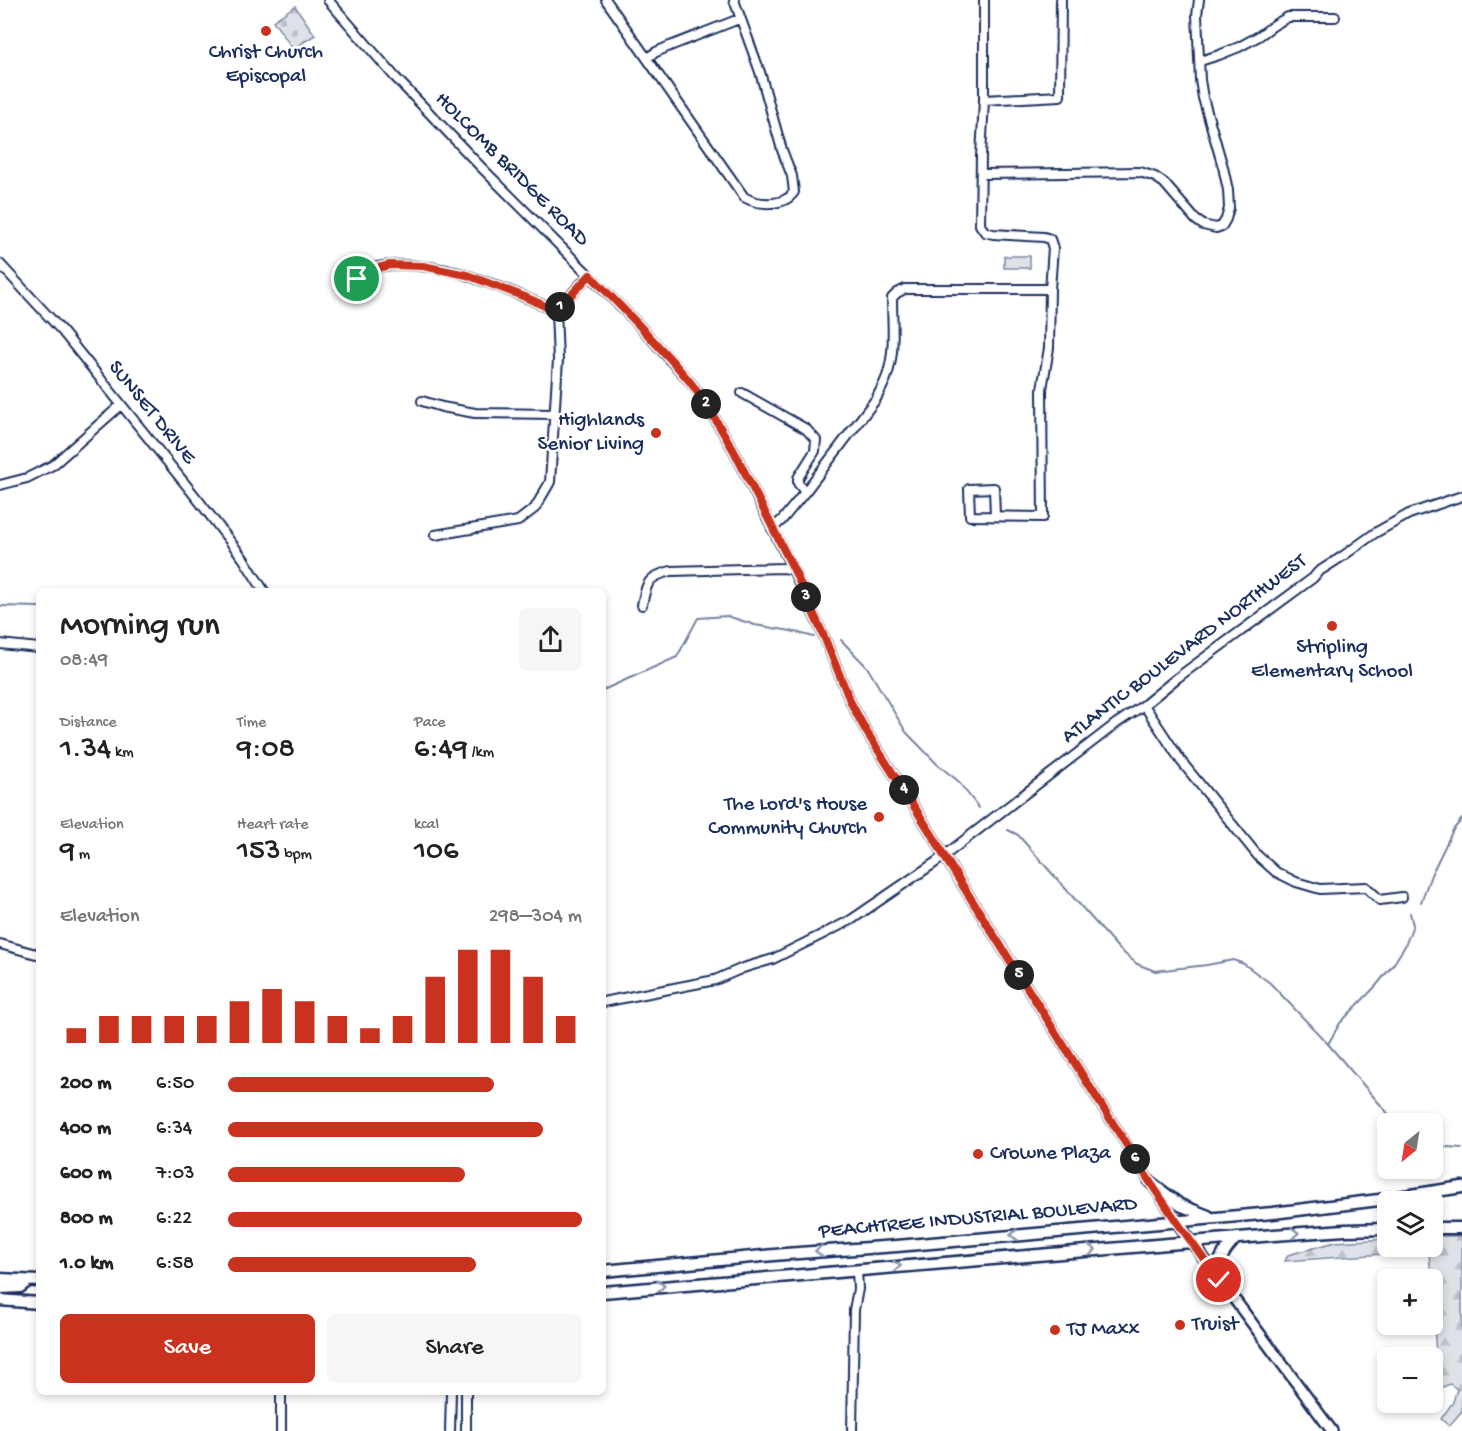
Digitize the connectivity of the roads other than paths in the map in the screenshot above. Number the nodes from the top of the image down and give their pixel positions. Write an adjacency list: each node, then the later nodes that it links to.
1 (328, 0): 14 (street, HOLCOMB BRIDGE ROAD)
2 (606, 0): 9 (street)
3 (734, 0): 8 (street)
4 (984, 0): 11 (street)
5 (1061, 0): 11 (street)
6 (1199, 0): 10 (street)
7 (1335, 17): 10 (street)
8 (739, 19): 9 (street); 9 (street)
9 (647, 58)
10 (1200, 61): 12 (street)
11 (984, 100): 12 (street)
12 (982, 174): 16 (street)
13 (0, 264): 20 (street, SUNSET DRIVE)
14 (590, 275): 17 (street); 26 (street, HOLCOMB BRIDGE ROAD)
15 (357, 279): 17 (street)
16 (1050, 289): 23 (street); 25 (street)
17 (556, 311): 21 (street)
18 (742, 393): 23 (street)
19 (422, 401): 21 (street)
20 (121, 405): 22 (street); 29 (street, SUNSET DRIVE)
21 (555, 414): 27 (street)
22 (0, 485)
23 (805, 492): 26 (street)
24 (1462, 496): 33 (street, ATLANTIC BOULEVARD NORTHWEST)
25 (995, 516): 25 (street)
26 (772, 529): 28 (street, HOLCOMB BRIDGE ROAD)
27 (435, 535)
28 (794, 570): 30 (street); 34 (street, HOLCOMB BRIDGE ROAD)
29 (262, 588)
30 (642, 605)
31 (0, 644): 32 (street)
32 (36, 648)
33 (1144, 705): 34 (street, ATLANTIC BOULEVARD NORTHWEST); 35 (street)
34 (944, 856): 38 (street, ATLANTIC BOULEVARD NORTHWEST); 39 (street, HOLCOMB BRIDGE ROAD)
35 (1402, 897)
36 (0, 944): 37 (street)
37 (36, 954)
38 (606, 1001)
39 (1150, 1182): 41 (highway); 42 (street, HOLCOMB BRIDGE ROAD)
40 (1462, 1187): 41 (highway, PEACHTREE INDUSTRIAL BOULEVARD)
41 (1214, 1218): 42 (highway, PEACHTREE INDUSTRIAL BOULEVARD)
42 (1177, 1222): 47 (main road, HOLCOMB BRIDGE ROAD); 48 (highway, PEACHTREE INDUSTRIAL BOULEVARD, one-way to 48)
43 (1443, 1228): 44 (highway)
44 (1462, 1228)
45 (1377, 1229): 46 (highway, PEACHTREE INDUSTRIAL BOULEVARD, one-way to 45)
46 (1236, 1238): 47 (highway, PEACHTREE INDUSTRIAL BOULEVARD); 51 (highway)
47 (1191, 1242): 49 (highway, PEACHTREE INDUSTRIAL BOULEVARD, one-way to 47); 51 (main road, HOLCOMB BRIDGE ROAD)
48 (606, 1271)
49 (856, 1271): 54 (highway, PEACHTREE INDUSTRIAL BOULEVARD, one-way to 49); 63 (street)
50 (0, 1279): 52 (highway)
51 (1219, 1280): 64 (main road, HOLCOMB BRIDGE ROAD)
52 (34, 1281): 53 (highway)
53 (0, 1288)
54 (606, 1292)
55 (0, 1300): 56 (highway)
56 (36, 1303)
57 (281, 1395): 60 (street)
58 (451, 1395): 61 (street)
59 (466, 1395): 62 (street)
60 (281, 1431)
61 (450, 1431)
62 (466, 1431)
63 (852, 1431)
64 (1332, 1431)

